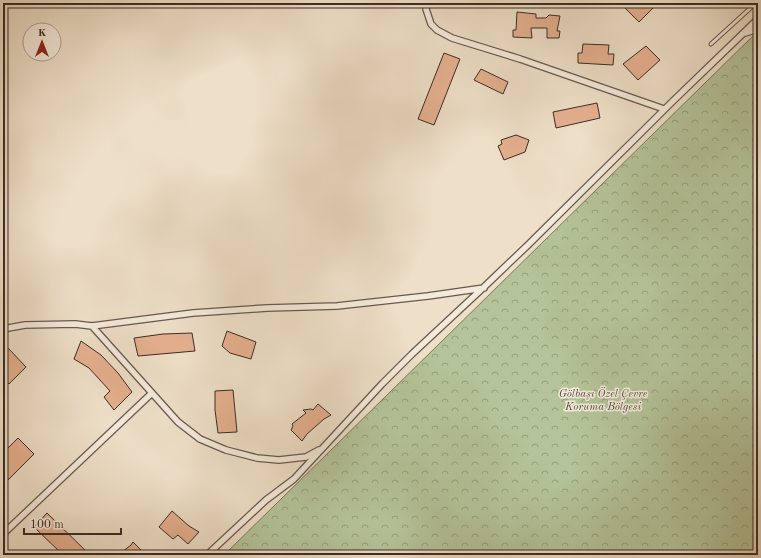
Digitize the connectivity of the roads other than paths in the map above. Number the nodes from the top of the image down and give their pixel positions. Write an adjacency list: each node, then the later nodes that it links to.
1 (426, 3): 7 (street)
2 (756, 3): 6 (lane)
3 (758, 19): 5 (street)
4 (758, 29): 5 (street)
5 (742, 34): 7 (street)
6 (711, 44)
7 (664, 109): 8 (street)
8 (484, 288): 9 (street); 12 (street)
9 (92, 326): 10 (street); 11 (street)
10 (3, 328)
11 (152, 393): 12 (street); 13 (street)
12 (323, 448): 14 (street)
13 (3, 534)
14 (206, 555)

